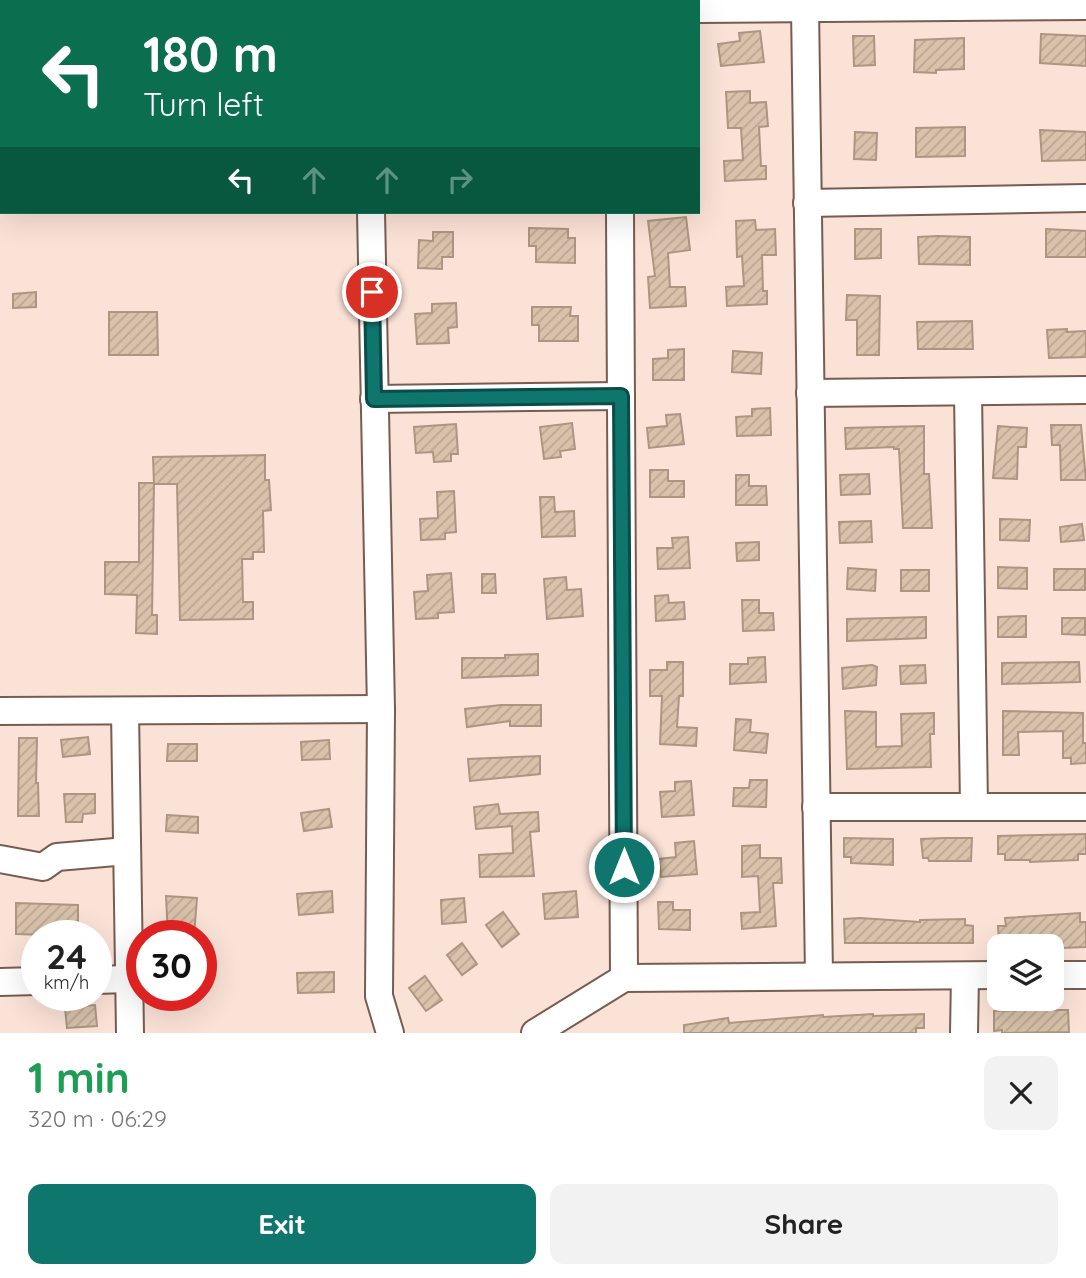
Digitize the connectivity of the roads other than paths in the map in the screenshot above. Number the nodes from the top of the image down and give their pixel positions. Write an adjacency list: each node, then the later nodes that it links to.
1 (1086, 6): 2 (street)
2 (804, 8): 3 (street); 5 (street)
3 (700, 9)
4 (1086, 198): 5 (street)
5 (807, 203): 9 (street)
6 (371, 214): 12 (street)
7 (620, 214): 11 (street)
8 (1086, 390): 10 (street)
9 (810, 393): 10 (street); 16 (street)
10 (968, 393): 17 (street)
11 (621, 396): 12 (street); 27 (street)
12 (374, 399): 13 (street)
13 (381, 709): 15 (street); 32 (street)
14 (0, 711): 15 (street)
15 (125, 711): 19 (street)
16 (816, 807): 17 (street); 25 (street)
17 (974, 807): 18 (street)
18 (1086, 807)
19 (127, 851): 20 (street); 21 (street)
20 (0, 859)
21 (128, 920)
22 (987, 975): 26 (street)
23 (1064, 975): 24 (street)
24 (1086, 975)
25 (819, 976): 26 (street); 27 (street)
26 (965, 976): 34 (street)
27 (624, 978): 33 (street)
28 (21, 981): 29 (street)
29 (0, 982)
30 (129, 1011): 31 (street)
31 (130, 1033)
32 (390, 1033)
33 (536, 1033)
34 (964, 1033)

